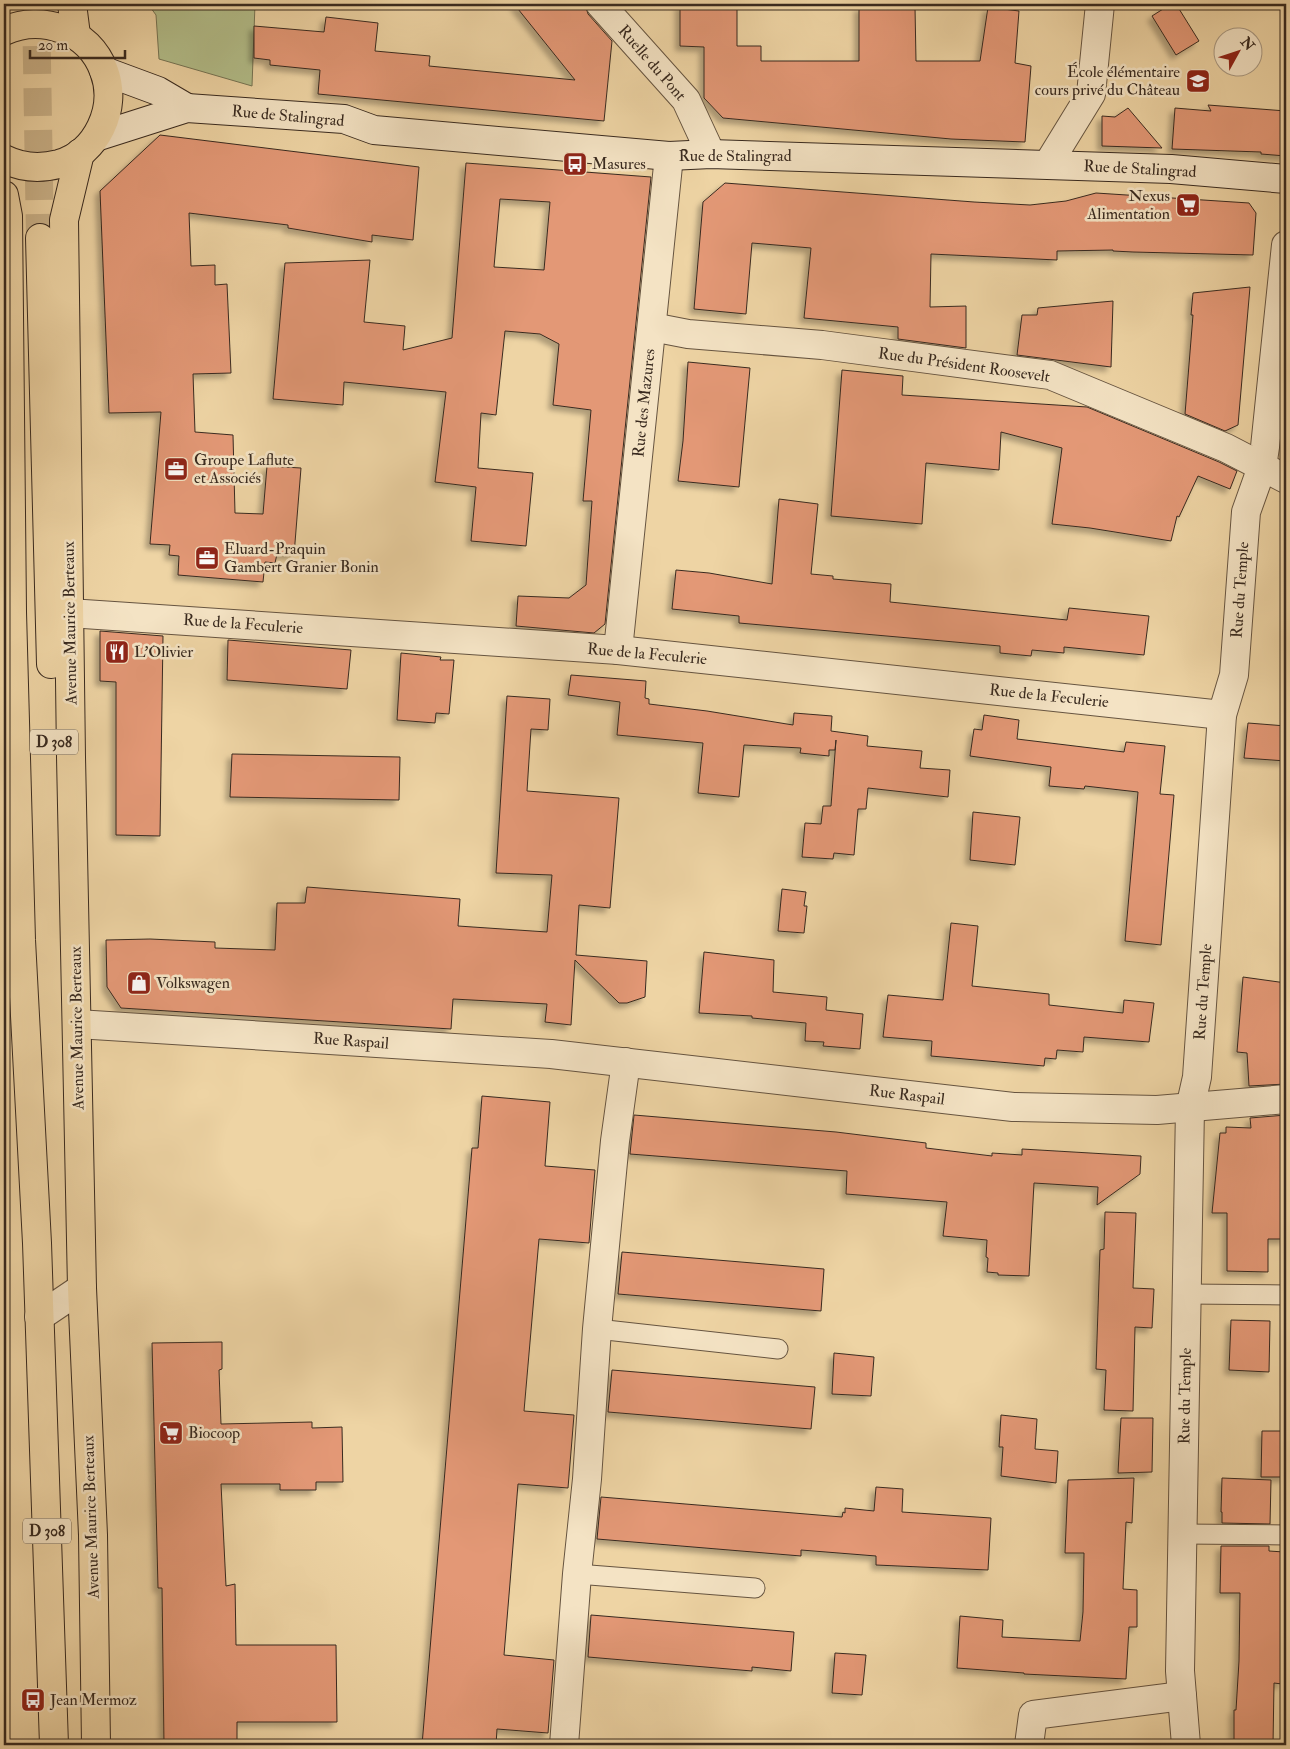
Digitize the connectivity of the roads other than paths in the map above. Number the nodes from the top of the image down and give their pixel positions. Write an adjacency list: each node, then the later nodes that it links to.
1 (72, 4): 5 (main road)
2 (600, 4): 9 (street, Ruelle du Pont)
3 (1100, 4): 12 (street)
4 (4, 31): 5 (main road)
5 (76, 35): 6 (main road, Avenue Maurice Berteaux)
6 (104, 71): 7 (street, Rue de Stalingrad); 8 (main road, Avenue Maurice Berteaux)
7 (187, 108): 8 (street, Rue de Stalingrad); 10 (street, Rue de Stalingrad)
8 (88, 145): 11 (main road); 20 (main road, Avenue Maurice Berteaux / D 308)
9 (710, 154): 10 (street, Rue de Stalingrad); 12 (street, Rue de Stalingrad)
10 (669, 156): 16 (street, Rue des Mazures)
11 (4, 160)
12 (1048, 164): 13 (street, Rue de Stalingrad)
13 (1286, 179)
14 (4, 195): 19 (main road, Avenue Maurice Berteaux / D 308)
15 (1286, 245): 17 (street, Rue du Temple)
16 (652, 327): 17 (street, Rue du Président Roosevelt); 21 (street, Rue des Mazures)
17 (1262, 467): 18 (street, Rue du Président Roosevelt); 22 (street, Rue du Temple)
18 (1286, 479)
19 (8, 612): 27 (main road, Avenue Maurice Berteaux / D 308)
20 (70, 613): 21 (street, Rue de la Feculerie); 23 (main road, Avenue Maurice Berteaux / D 308)
21 (618, 650): 22 (street, Rue de la Feculerie)
22 (1222, 715): 26 (street, Rue du Temple)
23 (77, 1024): 24 (street, Rue Raspail); 28 (main road, Avenue Maurice Berteaux / D 308)
24 (624, 1073): 26 (street, Rue Raspail); 33 (street)
25 (1286, 1099): 26 (street, Rue Raspail)
26 (1190, 1108): 30 (street, Rue du Temple)
27 (36, 1232): 28 (main road, Avenue Maurice Berteaux / D 308); 32 (main road, Avenue Maurice Berteaux / D 308)
28 (81, 1244): 29 (main road, Avenue Maurice Berteaux / D 308)
29 (82, 1288): 32 (street); 41 (main road, Avenue Maurice Berteaux)
30 (1186, 1294): 31 (lane); 35 (street, Rue du Temple)
31 (1286, 1295)
32 (39, 1317): 40 (main road, Avenue Maurice Berteaux / D 308)
33 (597, 1330): 34 (lane); 37 (street)
34 (778, 1349)
35 (1182, 1534): 36 (lane); 39 (street, Rue du Temple)
36 (1286, 1535)
37 (576, 1574): 38 (lane); 42 (street)
38 (755, 1588)
39 (1182, 1696): 43 (street); 44 (street, Rue du Temple)
40 (54, 1745)
41 (96, 1745)
42 (564, 1745)
43 (1029, 1745)
44 (1186, 1745)

